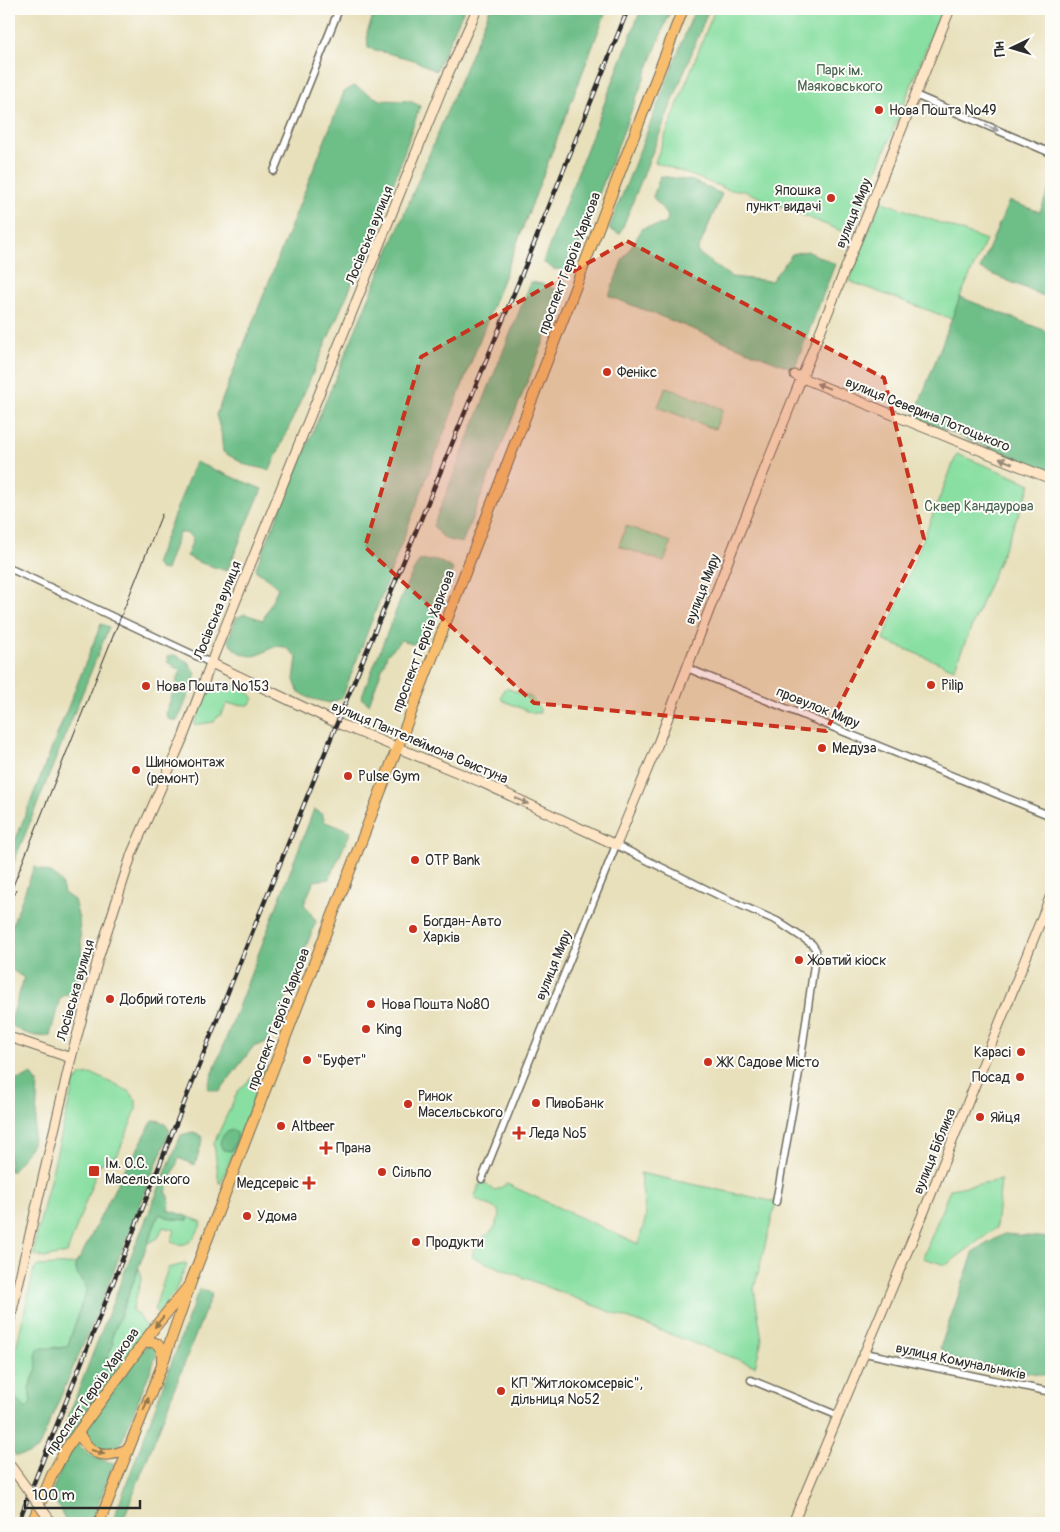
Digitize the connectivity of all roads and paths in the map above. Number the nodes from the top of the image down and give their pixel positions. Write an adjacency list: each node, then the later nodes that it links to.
1 (338, 9): 7 (street)
2 (477, 9): 11 (street, Лосівська вулиця)
3 (683, 9): 13 (main road, проспект Героїв Харкова)
4 (950, 9): 5 (street, вулиця Миру)
5 (915, 95): 6 (street, one-way to 6); 8 (street, вулиця Миру)
6 (1051, 153)
7 (274, 171)
8 (798, 376): 9 (street, вулиця Северина Потоцького, one-way to 8); 12 (street, вулиця Миру)
9 (1051, 479)
10 (9, 568): 11 (street, вулиця Пантелеймона Свистуна)
11 (211, 663): 13 (street, вулиця Пантелеймона Свистуна); 18 (street, Лосівська вулиця)
12 (687, 668): 14 (street, провулок Миру); 15 (street, вулиця Миру)
13 (397, 748): 15 (street, вулиця Пантелеймона Свистуна, one-way to 15); 21 (main road, проспект Героїв Харкова)
14 (1051, 816)
15 (616, 845): 19 (street, вулиця Миру); 20 (street, вулиця Пантелеймона Свистуна)
16 (1051, 895): 24 (street, вулиця Біблика)
17 (9, 1037): 18 (street)
18 (71, 1058): 22 (street, Лосівська вулиця)
19 (482, 1179)
20 (776, 1202)
21 (190, 1284): 23 (main road, проспект Героїв Харкова, one-way to 23); 25 (main road, проспект Героїв Харкова)
22 (9, 1324)
23 (142, 1344): 25 (main road); 29 (main road, проспект Героїв Харкова)
24 (865, 1353): 27 (street, вулиця Комунальників); 28 (street, вулиця Біблика)
25 (161, 1368): 30 (main road, проспект Героїв Харкова, one-way to 25)
26 (750, 1380): 28 (street)
27 (1051, 1392)
28 (839, 1416): 35 (street, вулиця Біблика)
29 (78, 1432): 30 (main road, one-way to 30); 32 (main road, проспект Героїв Харкова)
30 (128, 1449): 34 (main road, проспект Героїв Харкова)
31 (9, 1464): 33 (street, bridge)
32 (32, 1523)
33 (52, 1523)
34 (99, 1523)
35 (793, 1523)

